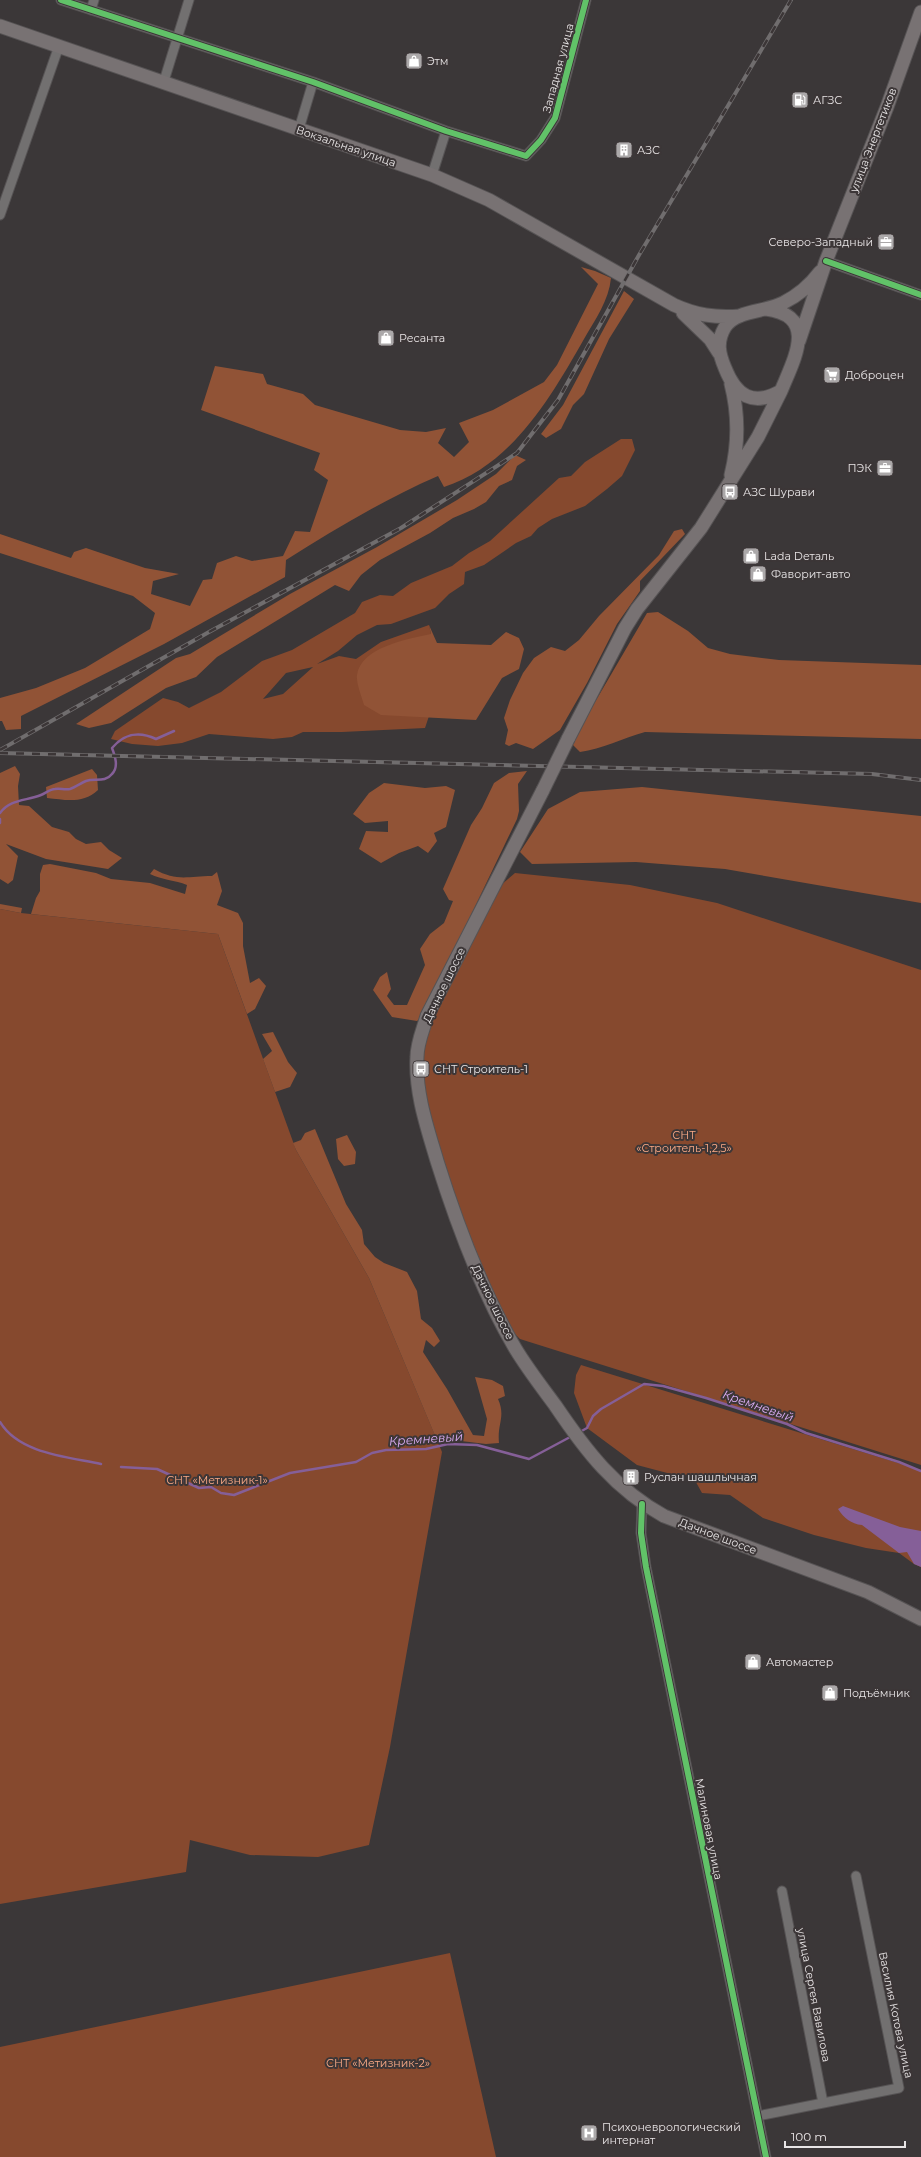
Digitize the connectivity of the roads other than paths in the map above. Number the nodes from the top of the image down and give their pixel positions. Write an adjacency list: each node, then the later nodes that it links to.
1 (61, 0): 5 (street)
2 (94, 0): 5 (street)
3 (189, 0): 9 (street)
4 (586, 0): 14 (street, Западная улица)
5 (91, 10): 9 (street)
6 (921, 12): 8 (main road, улица Энергетиков)
7 (0, 26): 10 (main road, Вокзальная улица)
8 (918, 30): 17 (main road, улица Энергетиков)
9 (176, 37): 11 (street); 12 (street)
10 (59, 46): 11 (main road, Вокзальная улица); 16 (street)
11 (164, 81): 13 (main road, Вокзальная улица)
12 (313, 82): 13 (street); 14 (street)
13 (298, 129): 15 (main road, Вокзальная улица)
14 (446, 131): 15 (street)
15 (432, 175): 19 (main road, Вокзальная улица)
16 (0, 215)
17 (825, 264): 18 (street); 20 (main road); 22 (main road, улица Энергетиков)
18 (921, 295)
19 (674, 305): 21 (main road); 23 (main road)
20 (766, 309): 21 (main road); 22 (main road)
21 (740, 316): 23 (main road)
22 (798, 341): 25 (main road)
23 (719, 353): 24 (main road)
24 (731, 384): 25 (main road); 26 (main road)
25 (781, 391): 26 (main road, Дачное шоссе)
26 (729, 482): 27 (main road, Дачное шоссе, bridge)
27 (642, 1504): 28 (main road, Дачное шоссе); 32 (street, Малиновая улица)
28 (921, 1619)
29 (856, 1876): 31 (street, Василия Котова улица)
30 (782, 1891): 31 (street, улица Сергея Вавилова)
31 (823, 2103): 32 (street, Василия Котова улица)
32 (758, 2116): 33 (street, Малиновая улица)
33 (766, 2157)

